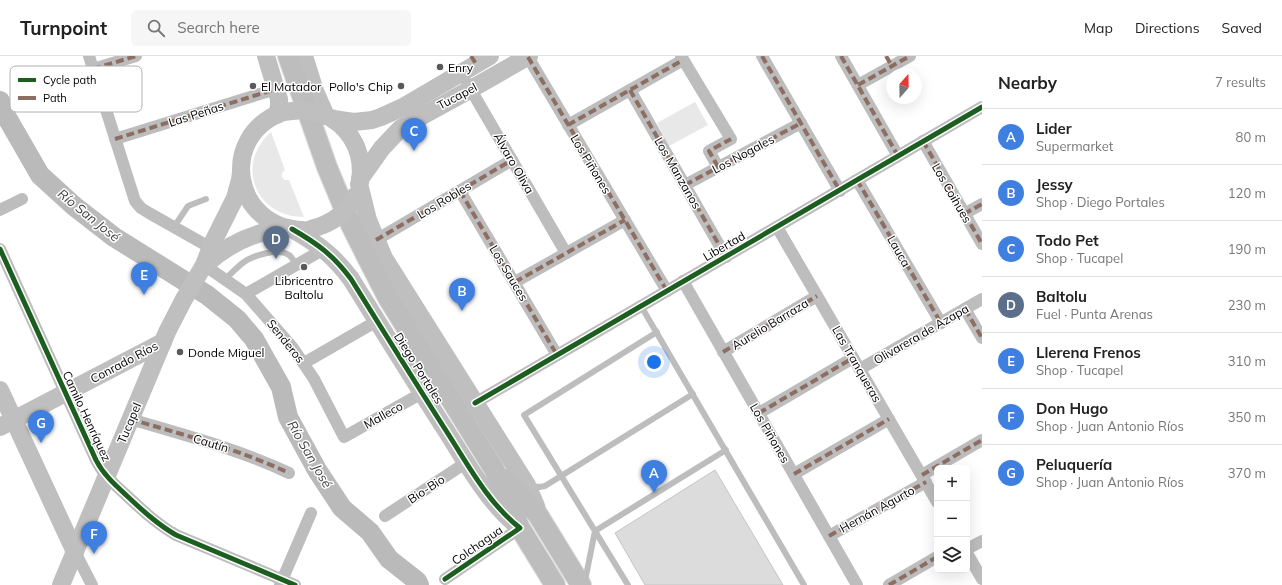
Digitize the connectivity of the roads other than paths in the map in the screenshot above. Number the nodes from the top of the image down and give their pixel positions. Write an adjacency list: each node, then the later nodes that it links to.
1 (89, 56): 13 (street)
2 (136, 56): 14 (street)
3 (266, 56): 16 (main road)
4 (288, 56): 86 (main road, Diego Portales)
5 (304, 56): 22 (main road)
6 (529, 56): 17 (main road, Tucapel); 24 (street, Los Piñones)
7 (762, 56): 23 (street)
8 (841, 56): 15 (street)
9 (910, 56): 11 (street)
10 (682, 58): 18 (street); 29 (street)
11 (889, 61): 15 (street)
12 (474, 62): 17 (street, Álvaro Oliva); 22 (main road, Tucapel)
13 (92, 66)
14 (103, 66)
15 (858, 85): 27 (street)
16 (276, 89): 21 (main road); 25 (street, Las Peñas)
17 (471, 89): 28 (street, Álvaro Oliva); 33 (main road, Tucapel)
18 (630, 90): 24 (street); 32 (street, Los Manzanos)
19 (982, 107): 26 (street, Libertad)
20 (106, 112): 25 (street)
21 (280, 114): 22 (main road, bridge); 30 (main road)
22 (326, 116): 33 (main road)
23 (801, 123): 29 (street, Los Nogales); 35 (street)
24 (568, 124): 41 (street, Los Piñones)
25 (115, 140): 42 (street)
26 (923, 142): 27 (street, Libertad); 40 (street, Los Coihues)
27 (898, 156): 31 (street, Libertad)
28 (512, 160): 34 (street, Los Robles); 50 (street, Álvaro Oliva)
29 (718, 167): 32 (street, Los Nogales)
30 (241, 172): 44 (main road); 47 (main road, Tucapel)
31 (857, 180): 35 (street, Libertad); 64 (street, Lauca)
32 (685, 185): 51 (street, Los Manzanos)
33 (358, 186): 44 (main road, bridge); 45 (main road, Diego Portales)
34 (460, 190): 45 (street, Los Robles); 56 (street, Los Sauces)
35 (840, 191): 43 (street, Libertad)
36 (22, 198): 39 (street)
37 (206, 199): 42 (lane)
38 (982, 204): 40 (street)
39 (0, 210)
40 (964, 214): 46 (street, Los Coihues)
41 (625, 220): 50 (street); 57 (street, Los Piñones)
42 (174, 227): 47 (street)
43 (777, 227): 51 (street, Libertad); 59 (street, Las Tranqueras)
44 (290, 228): 49 (main road, Diego Portales); 53 (main road, Tucapel)
45 (376, 240): 77 (main road, Diego Portales)
46 (982, 244)
47 (211, 248): 53 (main road, Tucapel)
48 (0, 249): 74 (street, Camilo Henríquez)
49 (324, 250): 52 (street); 63 (main road, Diego Portales)
50 (566, 253): 56 (street)
51 (726, 257): 55 (street, Libertad)
52 (297, 265): 54 (lane); 58 (street)
53 (202, 270): 54 (street, Senderos); 67 (main road, Tucapel)
54 (225, 279): 58 (street, Senderos)
55 (683, 281): 57 (street, Libertad); 68 (street, Los Piñones)
56 (515, 282): 69 (street, Los Sauces)
57 (667, 291): 61 (street, Libertad)
58 (246, 294): 71 (street, Senderos)
59 (817, 296): 68 (street, Aurelio Barraza); 70 (street, Las Tranqueras)
60 (982, 300): 62 (street, Olivarera de Azapa)
61 (642, 306): 65 (lane); 69 (street, Libertad)
62 (965, 309): 64 (street, Olivarera de Azapa); 66 (street)
63 (377, 321): 71 (street); 75 (main road, Diego Portales)
64 (941, 323): 72 (street, Olivarera de Azapa)
65 (657, 332): 76 (lane); 89 (lane)
66 (982, 338)
67 (163, 342): 74 (main road, Conrado Ríos); 79 (main road, Tucapel)
68 (723, 352): 78 (street, Los Piñones)
69 (557, 355): 77 (street, Libertad)
70 (853, 358): 72 (street, Las Tranqueras); 78 (street)
71 (304, 363): 82 (street, Senderos)
72 (860, 369): 80 (street, Las Tranqueras)
73 (0, 390): 81 (main road)
74 (65, 393): 81 (main road, Conrado Ríos); 90 (street, Camilo Henríquez)
75 (422, 393): 82 (street, Malleco); 85 (main road, Diego Portales)
76 (693, 394): 84 (lane); 89 (lane)
77 (475, 403): 92 (main road, Diego Portales)
78 (759, 413): 88 (street, Los Piñones)
79 (130, 419): 87 (street, Cautín); 90 (main road, Tucapel)
80 (889, 419): 88 (street); 91 (street, Las Tranqueras)
81 (7, 424): 102 (main road)
82 (344, 437)
83 (982, 440): 91 (street, Hernán Agurto)
84 (726, 450): 98 (lane); 115 (lane)
85 (467, 462): 95 (street, Bio-Bio); 97 (main road, Diego Portales)
86 (494, 469): 96 (main road, Diego Portales); 97 (main road, Diego Portales)
87 (289, 473)
88 (794, 474): 99 (street, Los Piñones)
89 (561, 476): 92 (lane); 98 (lane)
90 (106, 477): 102 (main road, Tucapel); 107 (street, Camilo Henríquez)
91 (924, 479): 93 (street, Las Tranqueras); 99 (street, Hernán Agurto)
92 (527, 485): 96 (main road, Diego Portales)
93 (936, 501)
94 (311, 513): 107 (street)
95 (385, 516)
96 (538, 516): 112 (main road, Diego Portales)
97 (520, 528): 106 (street, Colchagua); 111 (main road, Diego Portales)
98 (595, 530): 113 (lane); 114 (lane)
99 (829, 536): 116 (street, Los Piñones)
100 (982, 541): 101 (street)
101 (970, 547)
102 (75, 552): 108 (main road, Tucapel); 109 (street)
103 (970, 558): 105 (street)
104 (934, 559): 117 (street)
105 (982, 579)
106 (445, 580)
107 (281, 582): 110 (street, Camilo Henríquez)
108 (61, 585)
109 (92, 585)
110 (295, 585)
111 (555, 585)
112 (581, 585)
113 (584, 585)
114 (628, 585)
115 (804, 585)
116 (857, 585)
117 (889, 585)

